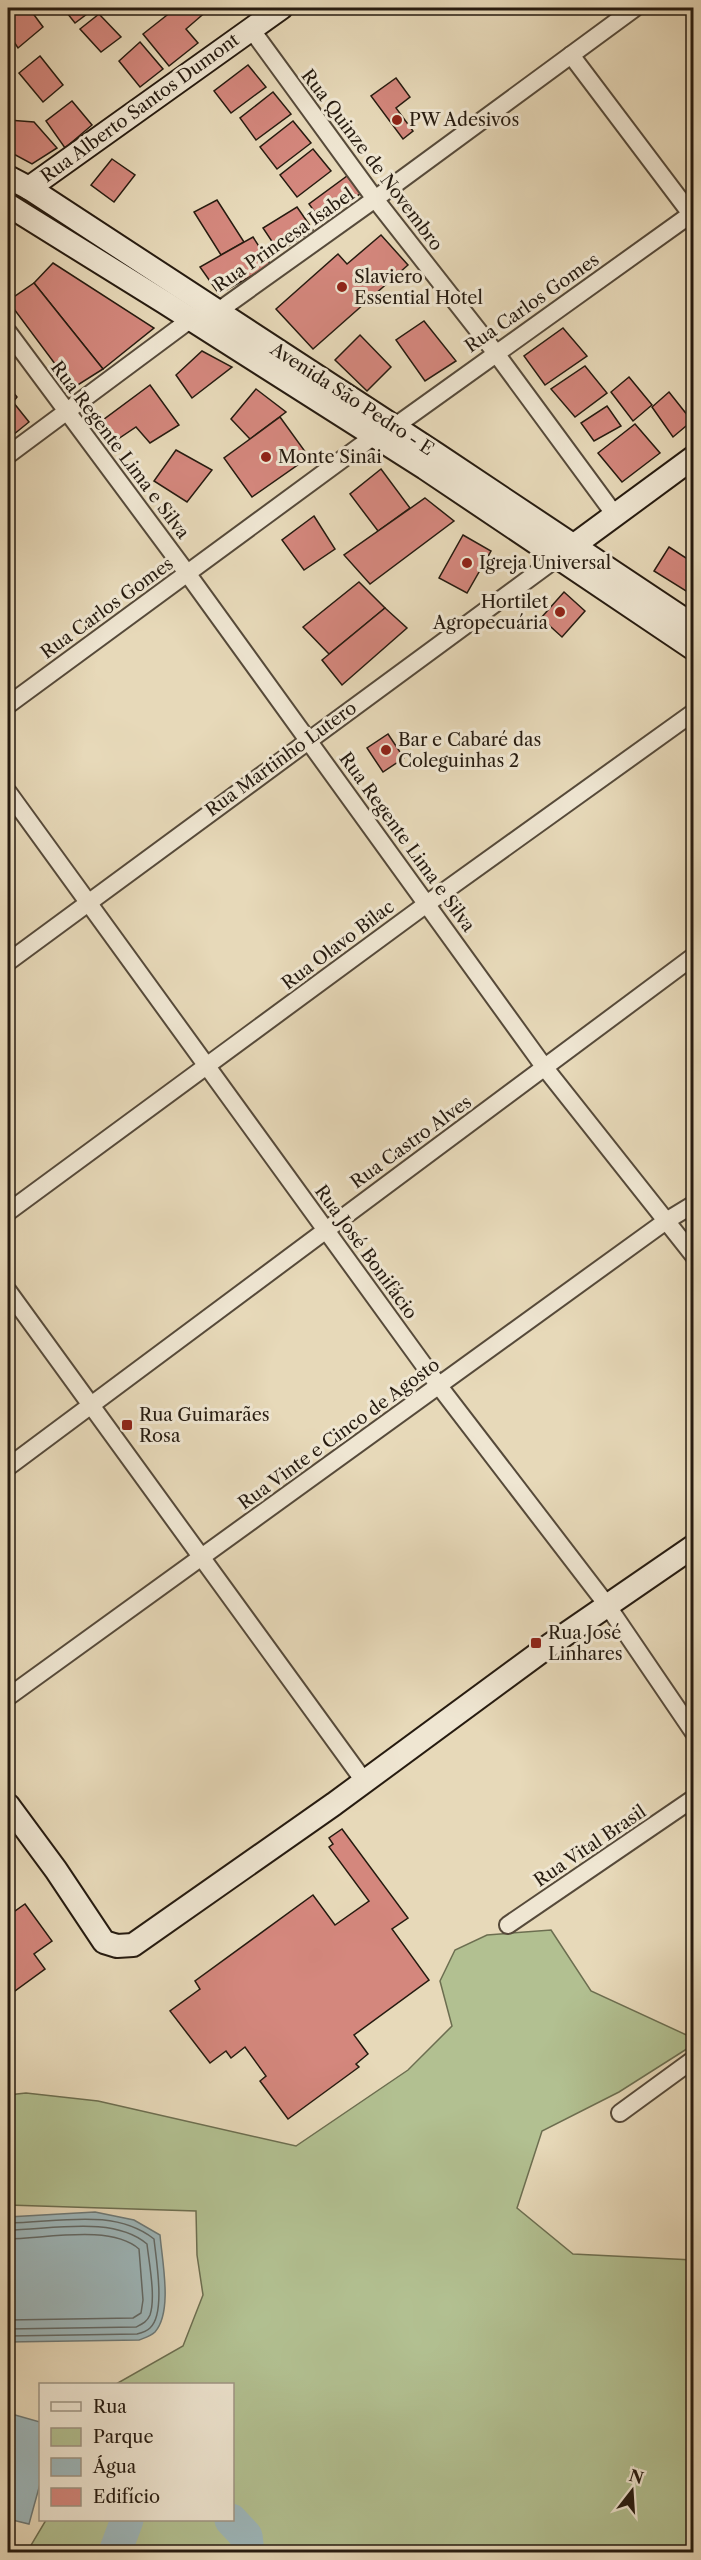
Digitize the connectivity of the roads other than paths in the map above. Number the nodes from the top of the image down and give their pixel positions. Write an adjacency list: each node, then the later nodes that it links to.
1 (281, 8): 3 (main road, Rua Alberto Santos Dumont)
2 (634, 8): 4 (street, Rua Princesa Isabel)
3 (251, 29): 6 (main road, Rua Alberto Santos Dumont); 7 (street, Rua Quinze de Novembro)
4 (571, 55): 7 (street, Rua Princesa Isabel); 9 (street)
5 (8, 177): 6 (main road, Avenida São Pedro - E)
6 (29, 188): 10 (main road, Avenida São Pedro - E)
7 (375, 199): 10 (street, Rua Princesa Isabel); 13 (street, Rua Quinze de Novembro)
8 (8, 205): 11 (main road, Avenida São Pedro - E)
9 (692, 215): 13 (street, Rua Carlos Gomes)
10 (217, 312): 15 (main road, Avenida São Pedro - E)
11 (192, 319): 14 (street); 15 (main road, Avenida São Pedro - E)
12 (8, 332): 14 (street, Rua Regente Lima e Silva)
13 (495, 352): 15 (street, Rua Carlos Gomes); 18 (street, Rua Quinze de Novembro)
14 (66, 411): 16 (street); 20 (street, Rua Regente Lima e Silva)
15 (384, 431): 19 (main road, Avenida São Pedro - E); 20 (street, Rua Carlos Gomes)
16 (8, 454)
17 (693, 457): 18 (main road, Rua Martinho Lutero)
18 (615, 515): 19 (main road, Rua Martinho Lutero)
19 (565, 552): 21 (main road, Avenida São Pedro - E); 22 (main road, Avenida São Pedro - E); 25 (street, Rua Martinho Lutero)
20 (187, 573): 23 (street, Rua Carlos Gomes); 25 (street, Rua Regente Lima e Silva)
21 (693, 627)
22 (693, 649)
23 (8, 705)
24 (693, 712): 28 (street, Rua Olavo Bilac)
25 (308, 739): 27 (street, Rua Martinho Lutero); 28 (street, Rua Regente Lima e Silva)
26 (8, 792): 27 (street, Rua José Bonifácio)
27 (88, 903): 30 (street, Rua Martinho Lutero); 31 (street, Rua José Bonifácio)
28 (428, 903): 31 (street, Rua Olavo Bilac); 32 (street, Rua Regente Lima e Silva)
29 (693, 956): 32 (street, Rua Castro Alves)
30 (8, 962)
31 (207, 1066): 34 (street, Rua Olavo Bilac); 36 (street, Rua José Bonifácio)
32 (544, 1068): 35 (street, Rua Regente Lima e Silva); 36 (street, Rua Castro Alves)
33 (693, 1204): 35 (street, Rua Vinte e Cinco de Agosto)
34 (8, 1212)
35 (666, 1221): 37 (street, Rua Regente Lima e Silva); 39 (street, Rua Vinte e Cinco de Agosto)
36 (326, 1230): 39 (street, Rua José Bonifácio); 40 (street, Rua Castro Alves)
37 (693, 1256)
38 (8, 1291): 40 (street)
39 (438, 1386): 43 (street, Rua Vinte e Cinco de Agosto); 44 (street, Rua José Bonifácio)
40 (91, 1405): 41 (street, Rua Castro Alves); 43 (street)
41 (8, 1467)
42 (693, 1546): 44 (main road)
43 (203, 1557): 45 (street, Rua Vinte e Cinco de Agosto); 47 (street)
44 (607, 1605): 46 (street, Rua José Bonifácio); 47 (main road)
45 (8, 1697)
46 (693, 1733)
47 (364, 1781): 49 (main road)
48 (693, 1798): 50 (street, Rua Vital Brasil)
49 (8, 1805)
50 (508, 1925)
51 (693, 2059): 52 (street)
52 (620, 2113)

